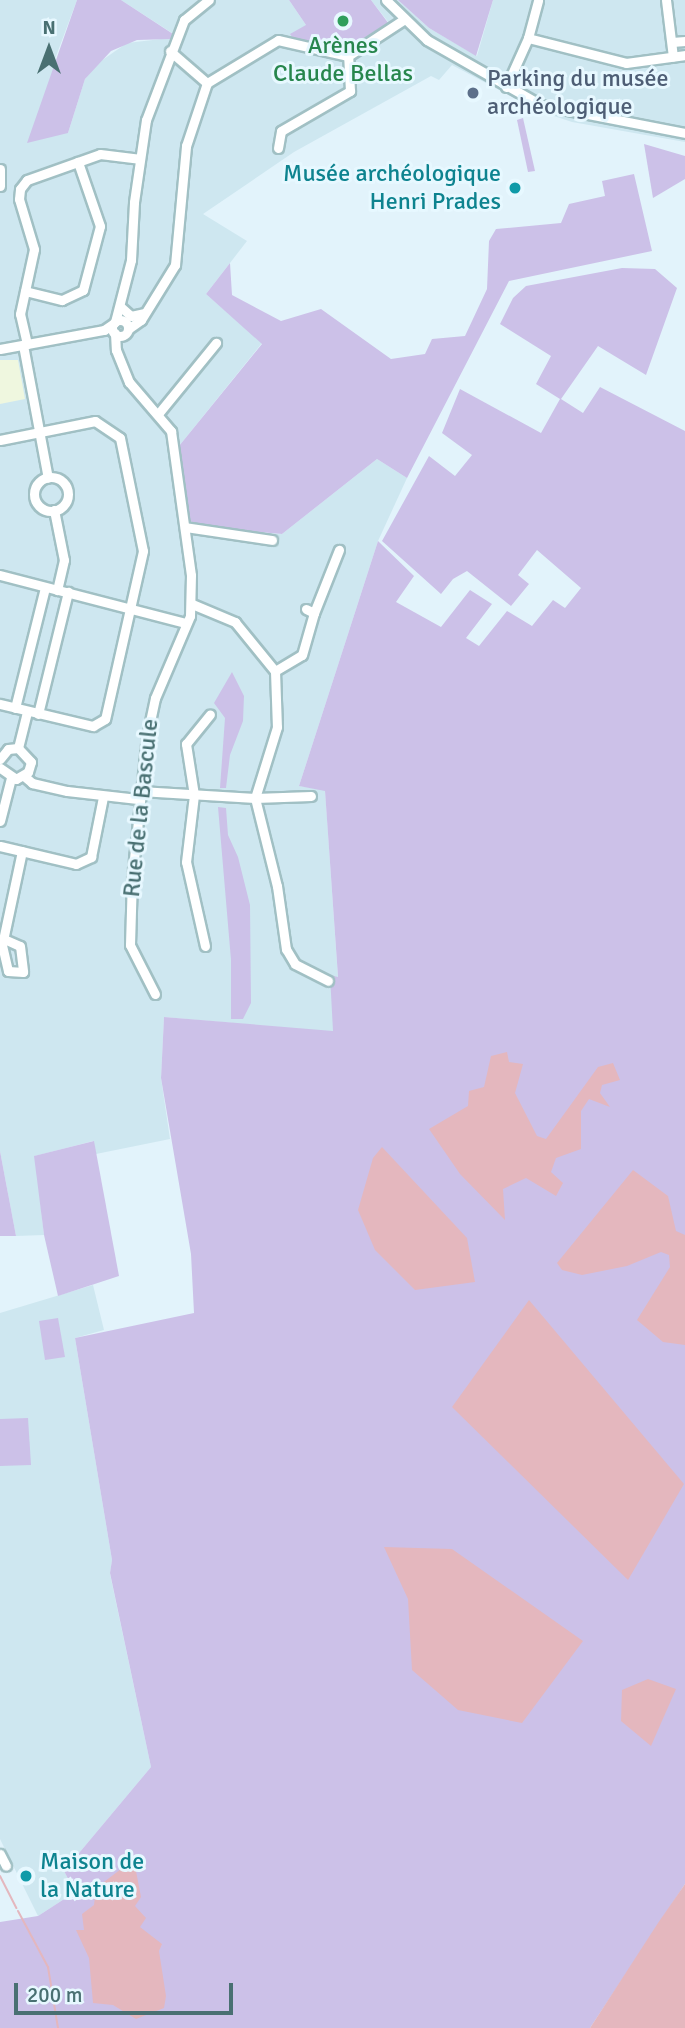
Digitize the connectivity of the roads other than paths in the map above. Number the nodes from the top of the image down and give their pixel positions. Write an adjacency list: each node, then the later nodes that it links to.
1 (209, 0): 9 (street)
2 (386, 0): 5 (street)
3 (538, 0): 6 (street)
4 (666, 0): 8 (street)
5 (403, 20): 10 (street); 14 (street)
6 (528, 38): 12 (street); 14 (street)
7 (685, 41): 8 (street)
8 (672, 42): 12 (street)
9 (170, 51): 13 (street); 17 (street)
10 (348, 55): 13 (street); 16 (street)
11 (685, 55): 12 (street)
12 (673, 57)
13 (207, 83): 22 (street)
14 (506, 87): 15 (street)
15 (685, 133)
16 (278, 148)
17 (139, 159): 18 (street); 23 (street)
18 (78, 162): 21 (street); 21 (street)
19 (0, 169): 20 (street)
20 (0, 186)
21 (25, 291): 25 (street)
22 (144, 313): 23 (street); 23 (street)
23 (120, 324): 25 (street); 27 (street, Rue de la Bascule)
24 (216, 343): 27 (street)
25 (25, 344): 26 (street); 28 (street)
26 (0, 349)
27 (158, 414): 32 (street, Rue de la Bascule)
28 (40, 433): 29 (street); 30 (street); 40 (street)
29 (0, 440)
30 (48, 478): 31 (street); 31 (street)
31 (54, 510): 37 (street)
32 (185, 527): 33 (street); 39 (street, Rue de la Bascule)
33 (272, 540)
34 (339, 550): 42 (street)
35 (0, 575): 36 (street)
36 (45, 588): 37 (street); 44 (street)
37 (57, 590): 38 (street)
38 (68, 592): 40 (street); 46 (street)
39 (192, 604): 41 (street, Rue de la Bascule); 42 (street)
40 (132, 608): 41 (street); 46 (street)
41 (186, 623): 53 (street, Rue de la Bascule)
42 (275, 671): 57 (street)
43 (0, 704): 44 (street)
44 (15, 708): 45 (street)
45 (27, 711): 46 (street); 48 (street)
46 (38, 713)
47 (210, 714): 54 (street)
48 (18, 748): 49 (street); 51 (street)
49 (0, 759)
50 (1, 771): 52 (street)
51 (24, 776): 52 (street); 56 (street)
52 (11, 778): 58 (street)
53 (139, 795): 54 (street); 56 (street); 64 (street, Rue de la Bascule)
54 (194, 795): 57 (street); 62 (street)
55 (311, 796): 57 (street)
56 (103, 797): 60 (street)
57 (255, 798): 63 (street)
58 (0, 821)
59 (0, 846): 60 (street)
60 (22, 851): 61 (street)
61 (4, 939)
62 (205, 946)
63 (328, 981)
64 (155, 994)
65 (0, 1854): 66 (street)
66 (6, 1866)

